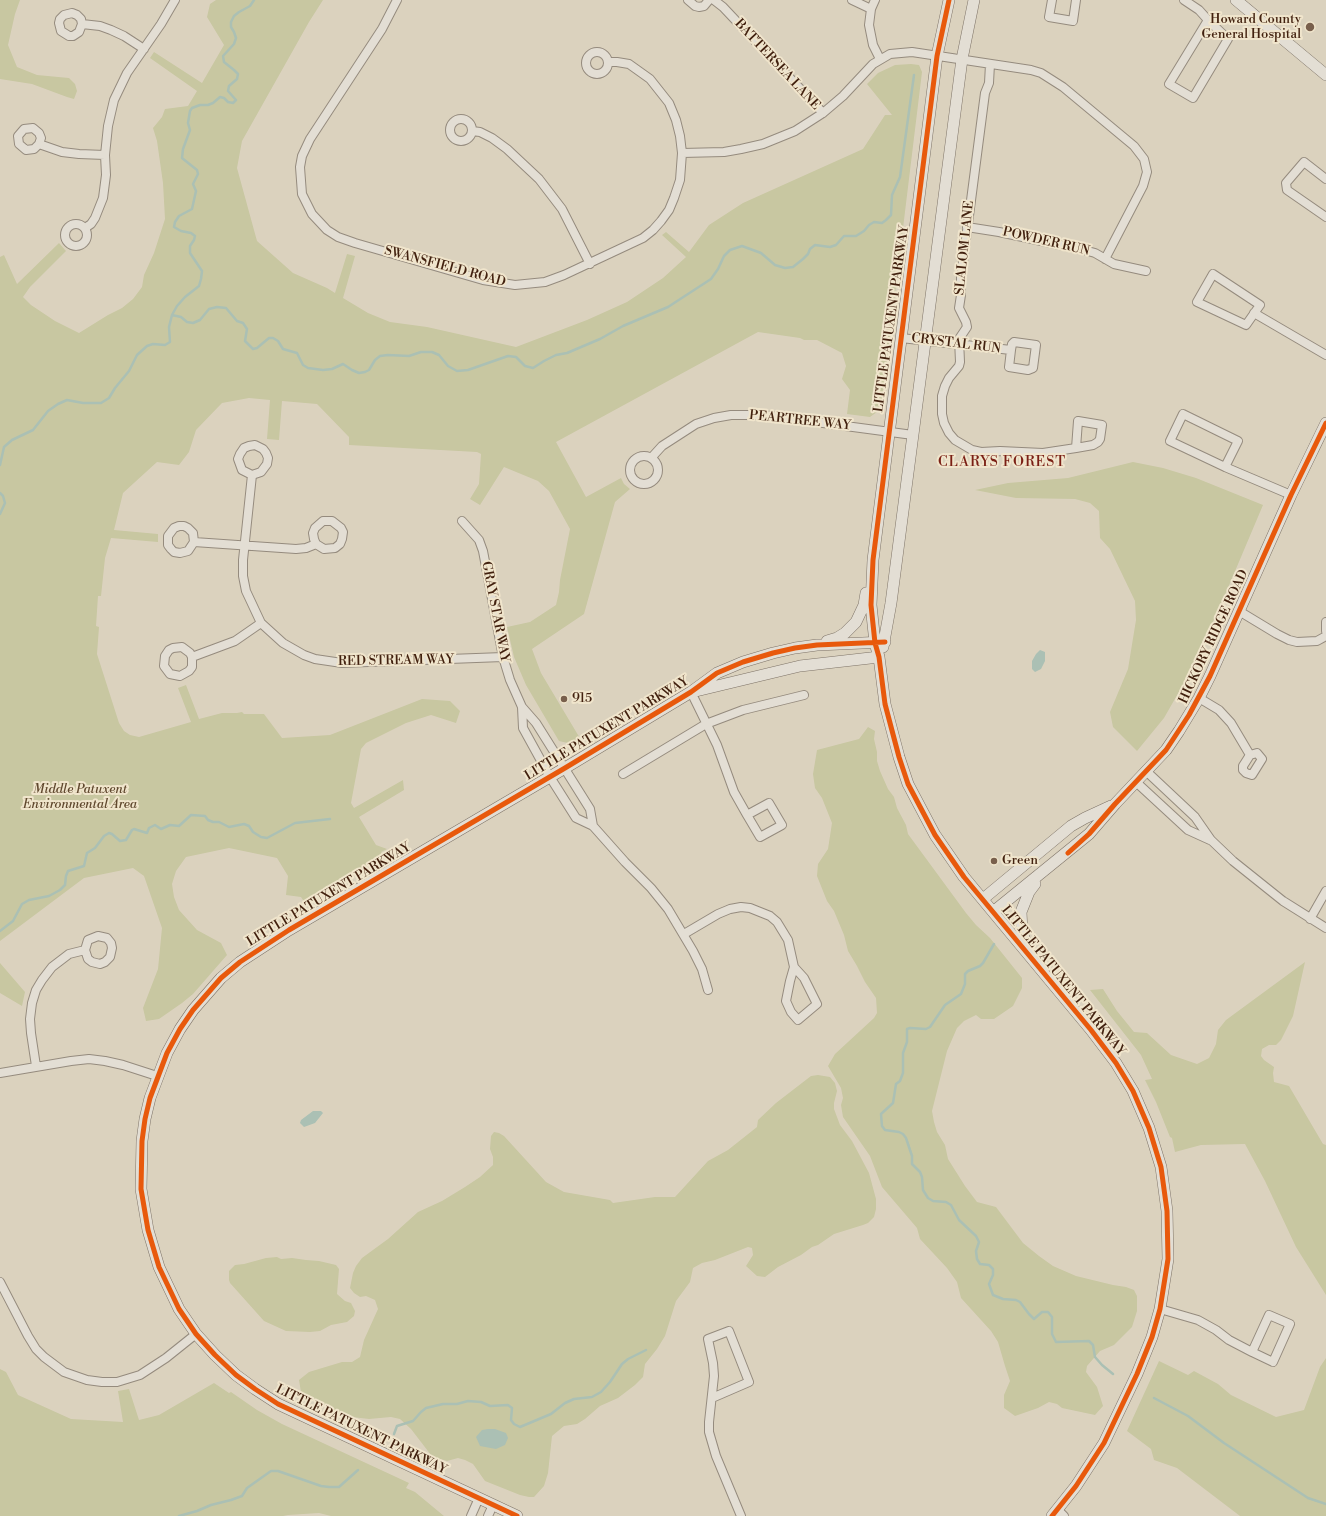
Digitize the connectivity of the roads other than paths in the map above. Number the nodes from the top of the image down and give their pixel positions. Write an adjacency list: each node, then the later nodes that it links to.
1 (175, 0): 17 (street)
2 (397, 0): 34 (street, SWANSFIELD ROAD)
3 (688, 0): 4 (street)
4 (709, 0)
5 (714, 0): 24 (street, BATTERSEA LANE)
6 (852, 0): 14 (street)
7 (875, 0): 14 (street)
8 (949, 0): 18 (street, LITTLE PATUXENT PARKWAY)
9 (974, 0): 20 (street, LITTLE PATUXENT PARKWAY)
10 (1052, 0): 11 (street)
11 (1076, 0)
12 (1184, 0): 15 (street)
13 (1236, 0): 23 (street)
14 (871, 9): 19 (street)
15 (1208, 20): 15 (street)
16 (82, 24): 17 (street)
17 (144, 49): 28 (street)
18 (937, 56): 19 (street); 20 (street); 37 (street, LITTLE PATUXENT PARKWAY)
19 (880, 59): 24 (street)
20 (962, 59): 22 (street); 38 (street, LITTLE PATUXENT PARKWAY)
21 (608, 62): 27 (street, SWANSFIELD ROAD)
22 (990, 64): 31 (street, SLALOM LANE); 33 (street)
23 (1326, 75)
24 (823, 113): 27 (street)
25 (472, 131): 34 (street)
26 (39, 144): 28 (street)
27 (682, 153): 34 (street, SWANSFIELD ROAD)
28 (105, 155): 32 (street)
29 (1326, 179): 30 (street)
30 (1326, 217)
31 (967, 227): 33 (street, POWDER RUN); 39 (street, SLALOM LANE)
32 (85, 228)
33 (1105, 259): 35 (street, POWDER RUN)
34 (590, 264)
35 (1146, 272)
36 (1254, 313): 36 (street); 41 (street)
37 (901, 338): 38 (street, CRYSTAL RUN); 43 (street, LITTLE PATUXENT PARKWAY)
38 (925, 340): 39 (street, CRYSTAL RUN); 44 (street, LITTLE PATUXENT PARKWAY)
39 (958, 344): 40 (street, CRYSTAL RUN); 45 (street)
40 (1011, 350)
41 (1326, 355)
42 (1326, 423): 49 (street, HICKORY RIDGE ROAD)
43 (888, 430): 44 (street, PEARTREE WAY); 46 (street, PEARTREE WAY); 54 (street, LITTLE PATUXENT PARKWAY)
44 (914, 435): 60 (street, LITTLE PATUXENT PARKWAY)
45 (1076, 448)
46 (652, 457)
47 (1226, 466): 47 (street); 49 (street)
48 (252, 475): 53 (street, RED STREAM WAY)
49 (1291, 495): 55 (street, HICKORY RIDGE ROAD)
50 (462, 521): 63 (street, GRAY STAR WAY)
51 (194, 542): 53 (street)
52 (316, 544): 53 (street)
53 (244, 546): 57 (street, RED STREAM WAY)
54 (873, 560): 60 (street, LITTLE PATUXENT PARKWAY); 61 (street)
55 (1239, 611): 59 (street); 67 (street, HICKORY RIDGE ROAD)
56 (1326, 622): 58 (street)
57 (261, 623): 62 (street); 63 (street, RED STREAM WAY)
58 (1326, 631)
59 (1326, 636)
60 (880, 642): 61 (street, LITTLE PATUXENT PARKWAY); 64 (street, LITTLE PATUXENT PARKWAY)
61 (816, 645): 65 (street, LITTLE PATUXENT PARKWAY)
62 (192, 657)
63 (503, 657): 68 (street, GRAY STAR WAY)
64 (879, 657): 65 (street, LITTLE PATUXENT PARKWAY); 82 (street, LITTLE PATUXENT PARKWAY)
65 (691, 692): 69 (street); 71 (street, LITTLE PATUXENT PARKWAY)
66 (804, 695): 69 (street)
67 (1199, 698): 70 (street); 72 (street, HICKORY RIDGE ROAD)
68 (522, 707): 71 (street, GRAY STAR WAY); 74 (street, GRAY STAR WAY)
69 (706, 724): 73 (street); 77 (street)
70 (1250, 755)
71 (565, 768): 74 (street, LITTLE PATUXENT PARKWAY); 78 (street, GRAY STAR WAY)
72 (1146, 771): 75 (street, HICKORY RIDGE ROAD); 79 (street)
73 (624, 774)
74 (550, 777): 78 (street, GRAY STAR WAY); 93 (street, LITTLE PATUXENT PARKWAY)
75 (1136, 782): 76 (street, HICKORY RIDGE ROAD); 79 (street)
76 (1115, 804): 80 (street, HICKORY RIDGE ROAD); 82 (street, HICKORY RIDGE ROAD)
77 (747, 815): 77 (street)
78 (593, 826): 86 (street)
79 (1211, 840): 84 (street)
80 (1050, 867): 83 (street, HICKORY RIDGE ROAD); 88 (street)
81 (1326, 891): 84 (street)
82 (983, 899): 83 (street, LITTLE PATUXENT PARKWAY)
83 (994, 912): 88 (street, LITTLE PATUXENT PARKWAY)
84 (1310, 919): 85 (street)
85 (1326, 928)
86 (684, 934): 89 (street); 90 (street)
87 (84, 950): 91 (street)
88 (1031, 958): 95 (street, LITTLE PATUXENT PARKWAY)
89 (794, 967): 89 (street)
90 (708, 990)
91 (36, 1066): 92 (street); 93 (street)
92 (0, 1073)
93 (157, 1076): 96 (street, LITTLE PATUXENT PARKWAY)
94 (0, 1282): 96 (street)
95 (1160, 1309): 97 (street); 101 (street, LITTLE PATUXENT PARKWAY)
96 (196, 1334): 99 (street, LITTLE PATUXENT PARKWAY)
97 (1252, 1352): 97 (street)
98 (712, 1398): 98 (street); 105 (street)
99 (479, 1498): 100 (street, LITTLE PATUXENT PARKWAY); 102 (street)
100 (493, 1505): 103 (street); 104 (street, LITTLE PATUXENT PARKWAY)
101 (1058, 1514)
102 (471, 1516)
103 (488, 1516)
104 (517, 1516)
105 (741, 1516)

